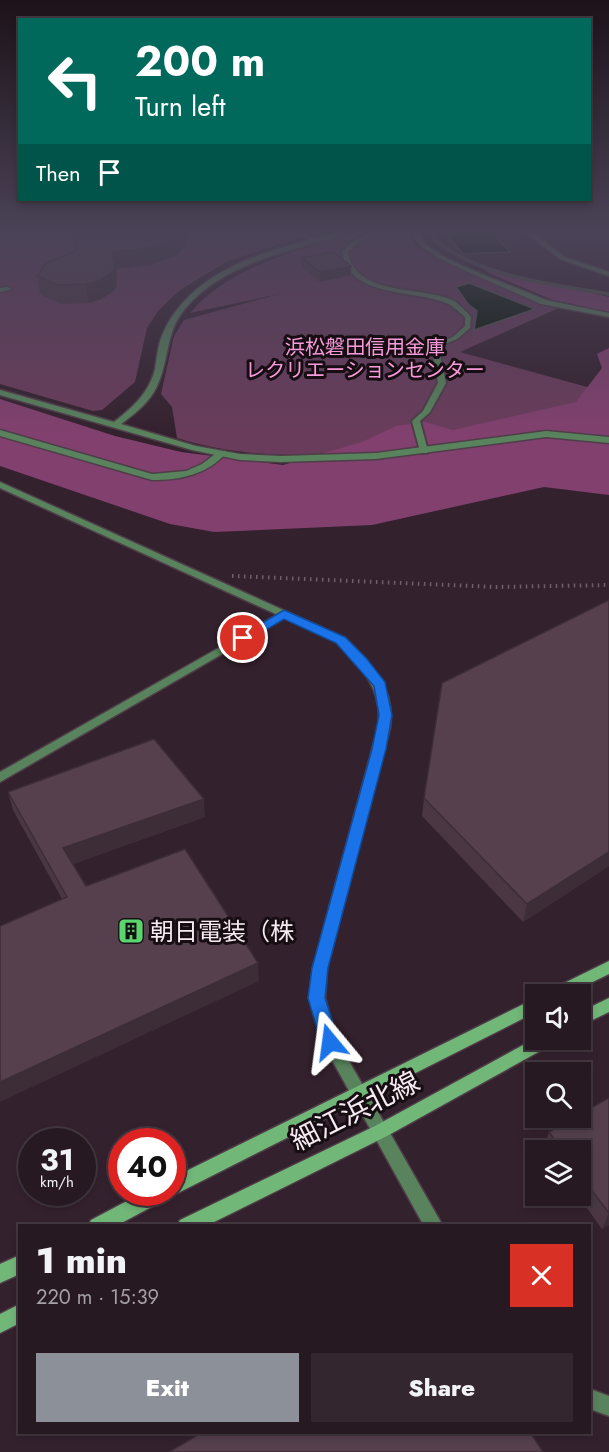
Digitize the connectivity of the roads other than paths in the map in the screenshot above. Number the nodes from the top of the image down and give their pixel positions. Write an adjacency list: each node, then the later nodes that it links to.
1 (189, 300): 6 (street)
2 (444, 300): 9 (lane)
3 (539, 300): 4 (street)
4 (609, 315)
5 (0, 392): 6 (street)
6 (115, 425): 10 (street)
7 (0, 433): 10 (street)
8 (609, 440): 9 (street)
9 (424, 451): 10 (street)
10 (222, 453)
11 (0, 485): 12 (street)
12 (284, 614): 13 (street); 20 (street)
13 (0, 778)
14 (609, 967): 15 (main road)
15 (575, 984)
16 (609, 1004): 18 (main road)
17 (525, 1010): 20 (main road, 細江浜北線)
18 (591, 1014)
19 (528, 1050): 21 (main road, 細江浜北線)
20 (358, 1095): 21 (street); 22 (main road, 細江浜北線)
21 (381, 1131): 25 (main road, 細江浜北線); 26 (street)
22 (186, 1180)
23 (135, 1206): 24 (main road)
24 (100, 1224)
25 (190, 1224)
26 (433, 1224)
27 (18, 1265): 28 (main road)
28 (0, 1274)
29 (18, 1314): 30 (main road)
30 (0, 1324)
31 (591, 1399): 32 (street)
32 (609, 1407)

